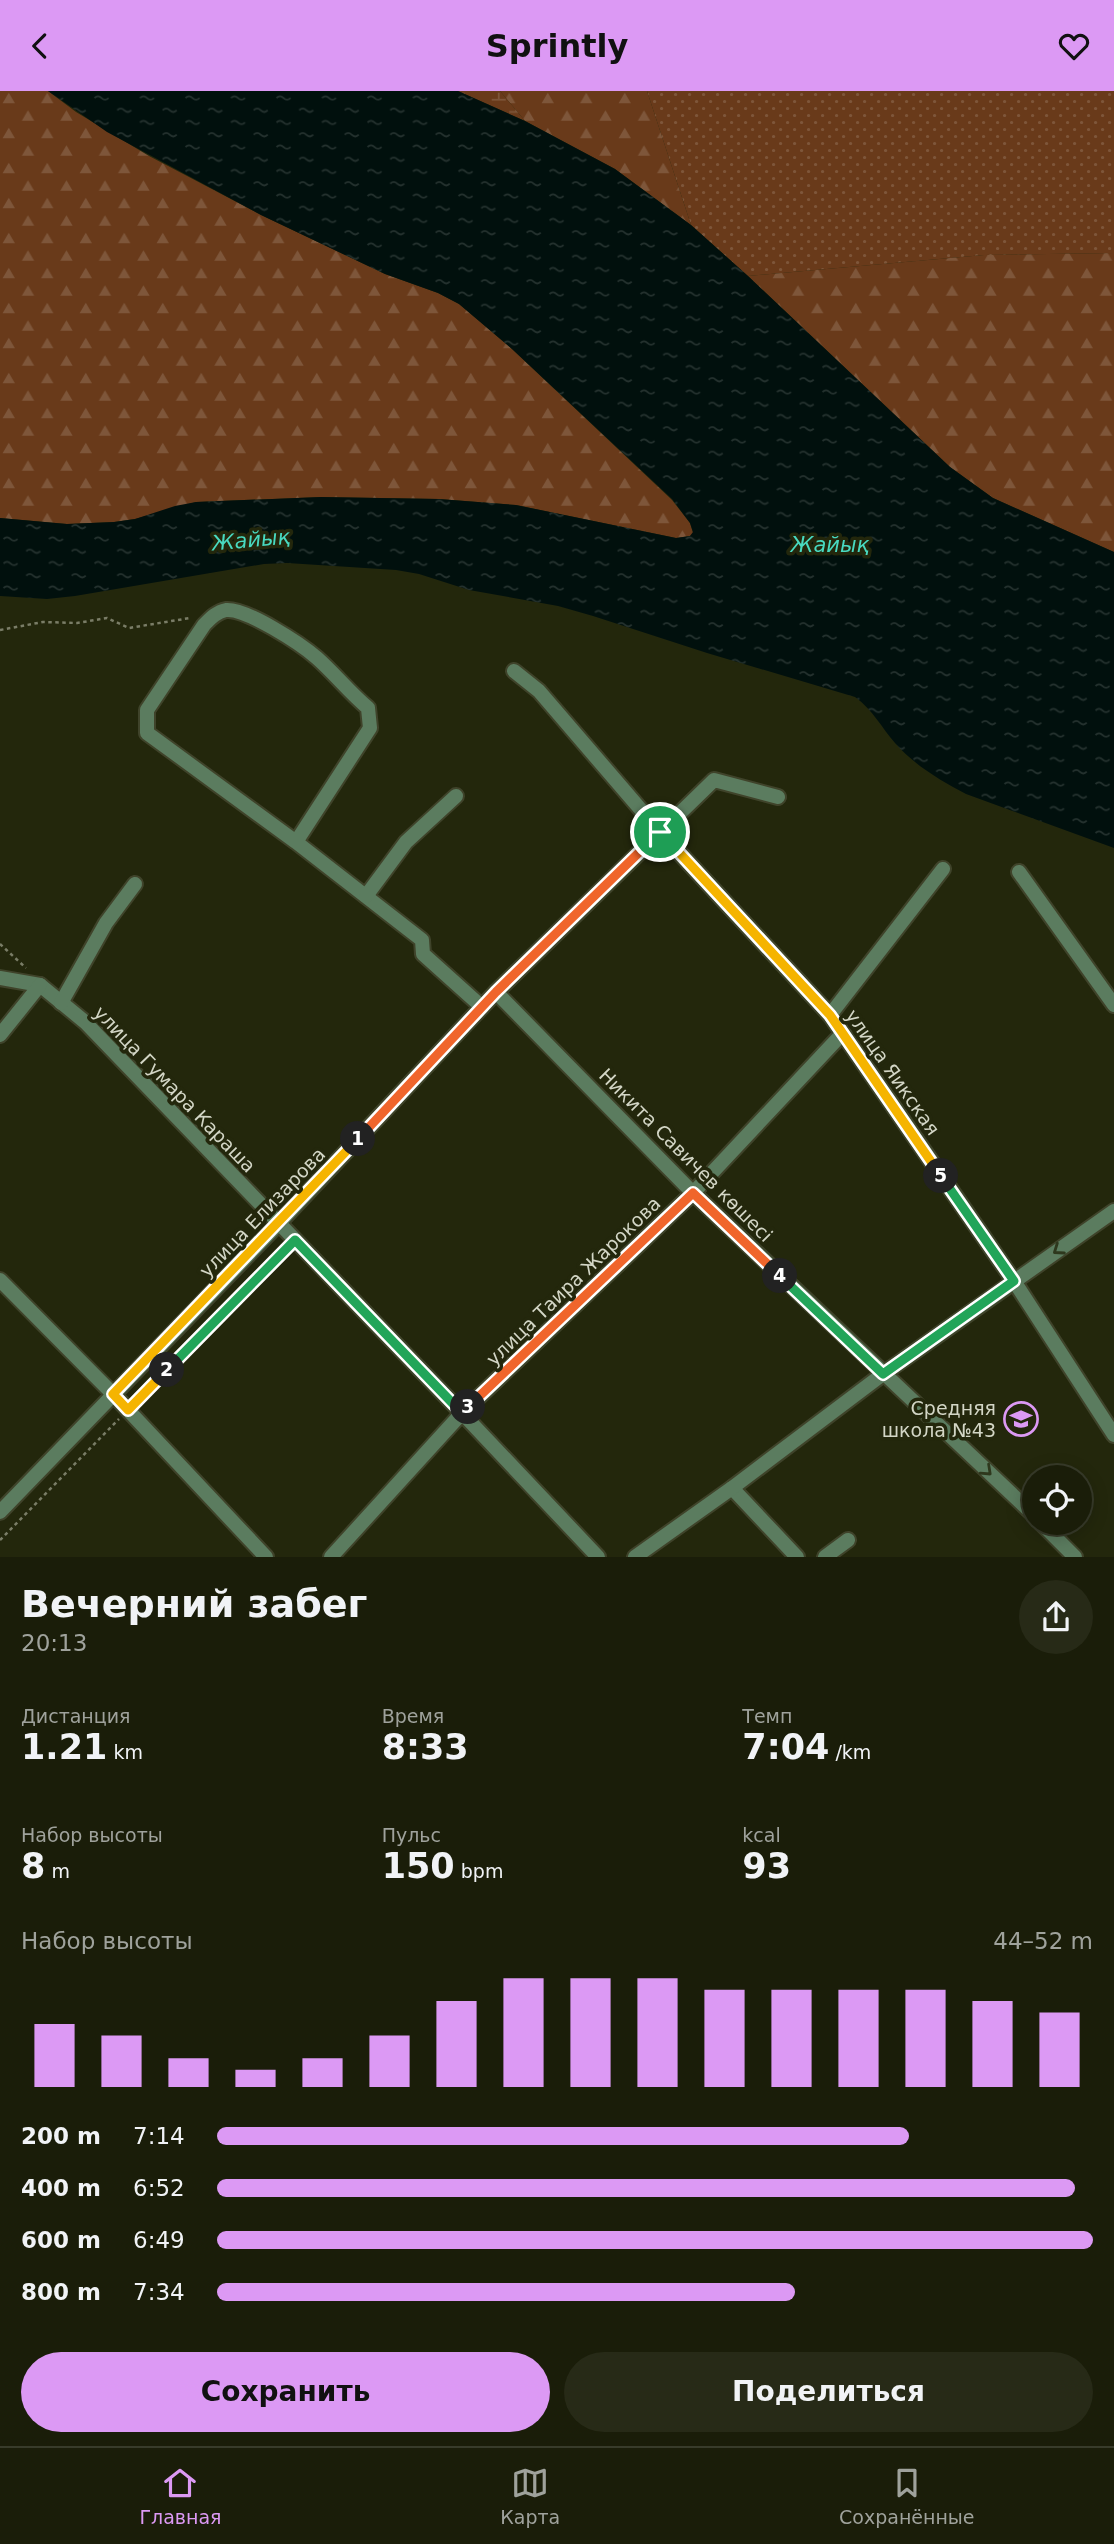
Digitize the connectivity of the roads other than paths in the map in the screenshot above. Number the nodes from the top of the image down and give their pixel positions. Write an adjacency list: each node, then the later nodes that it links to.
1 (514, 671): 4 (street, улица Яикская)
2 (456, 796): 9 (street)
3 (778, 797): 4 (street, улица Елизарова)
4 (660, 832): 12 (street, улица Елизарова); 16 (street, улица Яикская)
5 (296, 842): 5 (street); 9 (street)
6 (943, 869): 16 (street)
7 (1019, 872): 14 (street)
8 (135, 884): 13 (street)
9 (366, 896): 15 (street)
10 (0, 979): 11 (street)
11 (40, 985): 13 (street, улица Гумара Караша); 18 (street)
12 (496, 992): 15 (street, улица Елизарова); 19 (street, Никита Савичев көшесі)
13 (61, 1003): 21 (street, улица Гумара Караша)
14 (1114, 1005)
15 (482, 1007): 21 (street, улица Елизарова)
16 (830, 1015): 17 (street, улица Яикская)
17 (842, 1034): 19 (street, улица Таира Жарокова); 23 (street, улица Яикская)
18 (0, 1035)
19 (693, 1193): 24 (street, Никита Савичев көшесі); 26 (street, улица Таира Жарокова)
20 (1114, 1211): 23 (street, one-way to 23)
21 (279, 1223): 25 (street, улица Елизарова); 26 (street, улица Гумара Караша)
22 (0, 1280): 25 (street)
23 (1014, 1281): 24 (street); 27 (street, улица Яикская)
24 (883, 1374): 28 (street); 29 (street, Никита Савичев көшесі, one-way to 29)
25 (113, 1394): 30 (street, улица Елизарова); 33 (street)
26 (462, 1413): 34 (street, улица Таира Жарокова); 35 (street, улица Гумара Караша)
27 (1114, 1435)
28 (732, 1488): 36 (street); 37 (street)
29 (1022, 1504)
30 (0, 1512)
31 (1053, 1535): 39 (street)
32 (848, 1540): 38 (street)
33 (265, 1557)
34 (331, 1557)
35 (598, 1557)
36 (635, 1557)
37 (797, 1557)
38 (825, 1557)
39 (1075, 1557)

